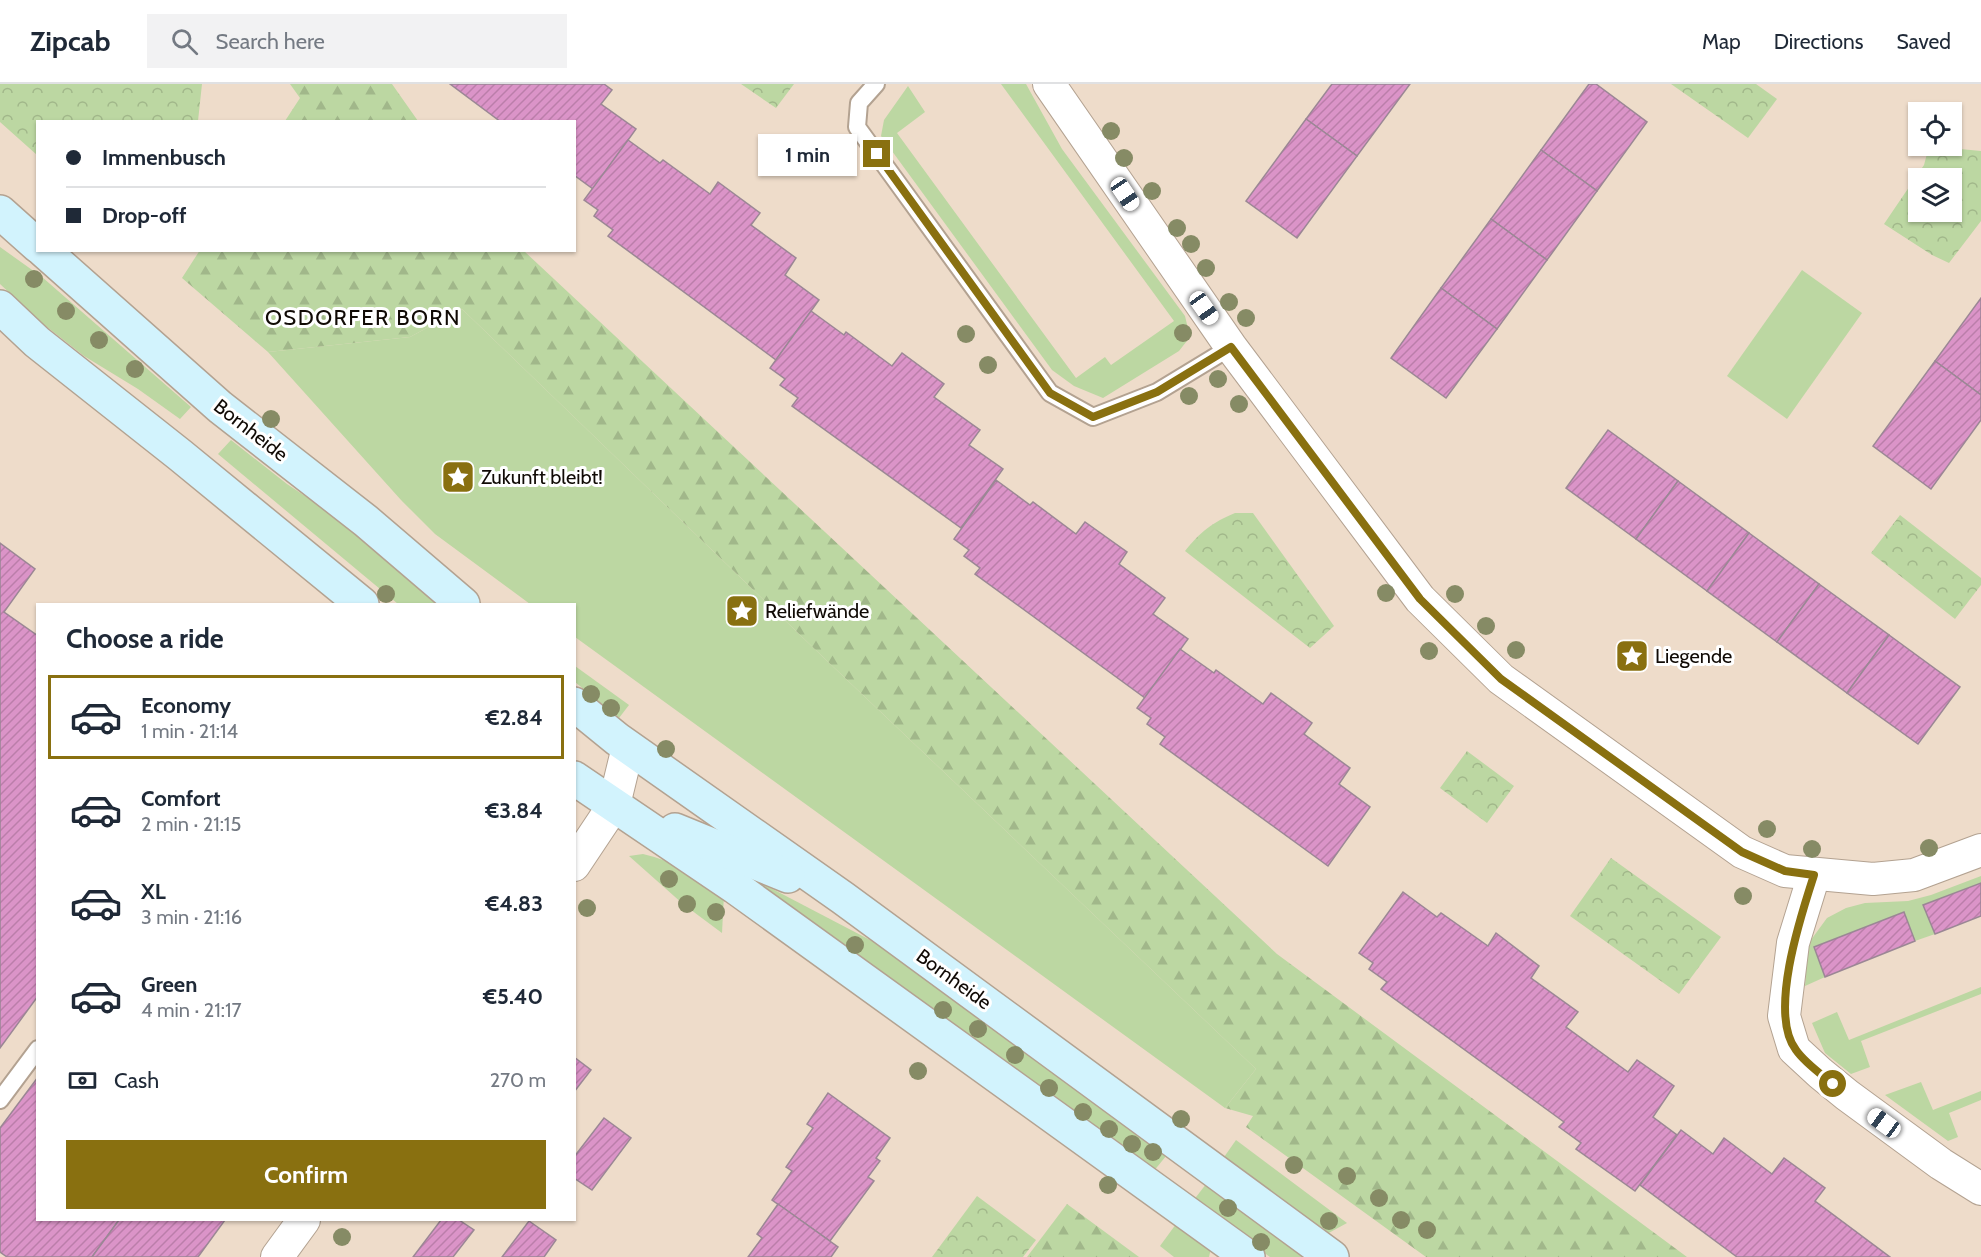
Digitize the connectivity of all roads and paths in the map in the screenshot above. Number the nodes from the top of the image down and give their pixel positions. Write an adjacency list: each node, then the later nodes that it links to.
1 (876, 84): 7 (lane)
2 (1049, 84): 7 (street)
3 (1, 214): 4 (street)
4 (36, 244)
5 (45, 252): 9 (street, Bornheide)
6 (0, 307): 8 (street)
7 (1231, 347): 16 (street)
8 (361, 603)
9 (462, 603)
10 (576, 706): 11 (street, Bornheide)
11 (628, 747): 13 (street); 17 (street, Bornheide)
12 (576, 779): 13 (street)
13 (614, 805): 15 (street); 17 (street); 23 (street)
14 (1981, 850): 16 (street)
15 (576, 862)
16 (1814, 875): 20 (street)
17 (843, 898): 24 (street, Bornheide)
18 (36, 1052): 19 (lane)
19 (0, 1100)
20 (1981, 1189)
21 (303, 1221): 22 (street)
22 (277, 1257)
23 (1248, 1257)
24 (1332, 1257)

